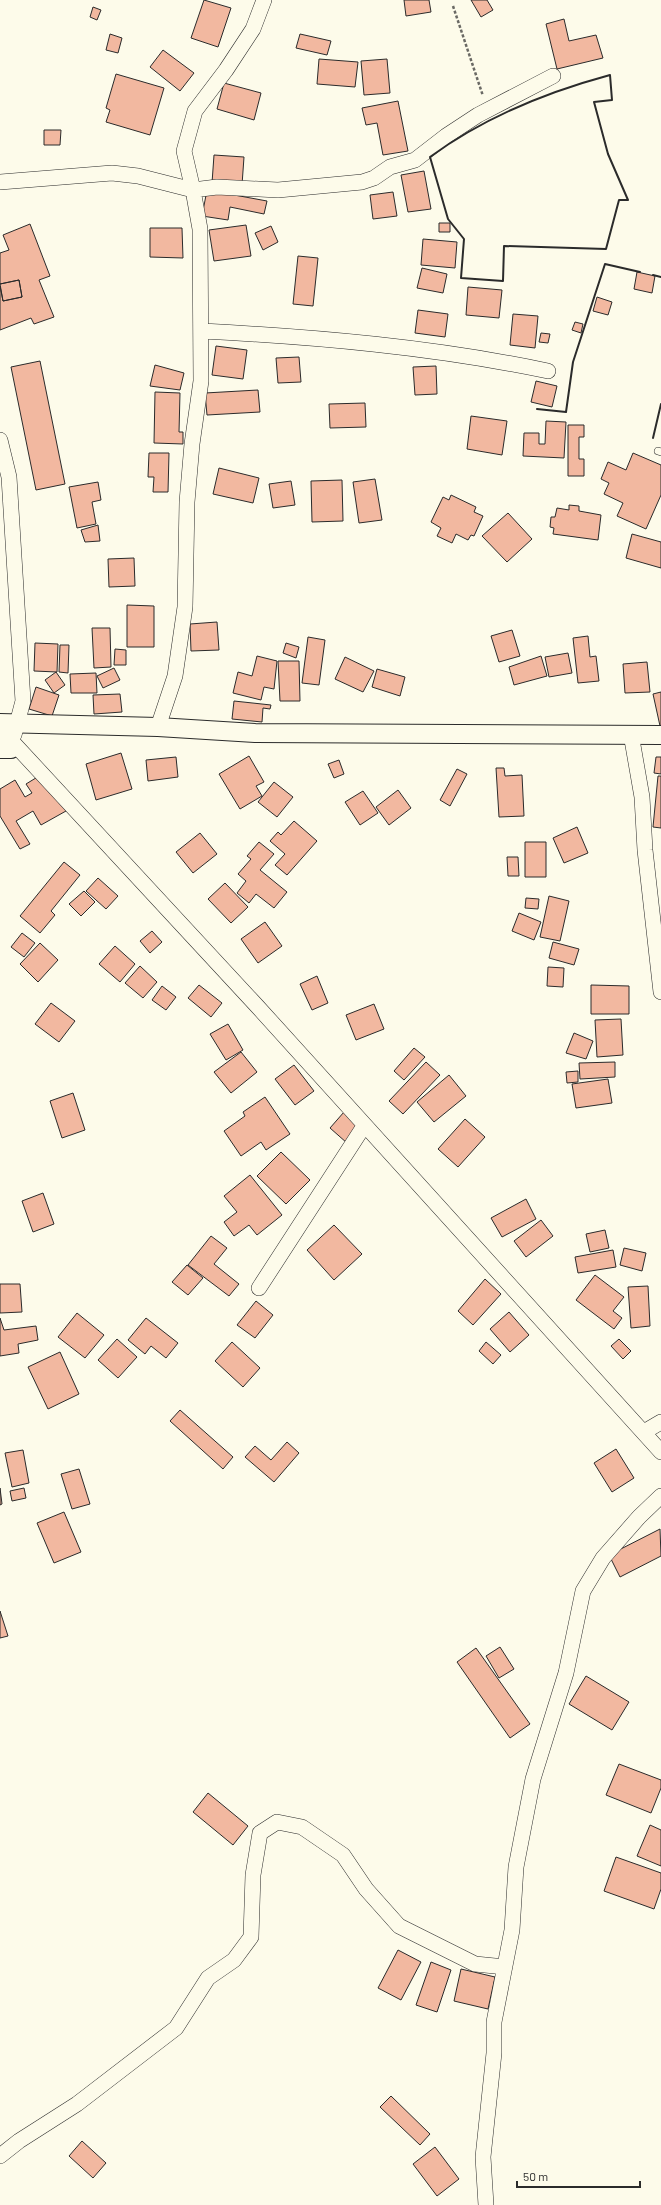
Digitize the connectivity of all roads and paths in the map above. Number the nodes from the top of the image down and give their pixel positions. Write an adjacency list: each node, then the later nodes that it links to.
1 (264, 0): 6 (street)
2 (453, 6): 4 (path)
3 (553, 76): 4 (street)
4 (487, 110): 6 (street)
5 (0, 182): 6 (street)
6 (193, 190): 7 (street)
7 (202, 331): 8 (street); 11 (street)
8 (548, 371)
9 (0, 440): 15 (street)
10 (0, 723): 11 (street)
11 (158, 727): 13 (street)
12 (0, 730): 15 (street); 17 (street)
13 (631, 734): 14 (street); 16 (street)
14 (661, 735)
15 (5, 749)
16 (661, 992)
17 (364, 1126): 18 (street); 20 (street)
18 (259, 1288)
19 (661, 1422): 20 (street)
20 (644, 1432): 21 (street)
21 (661, 1452)
22 (661, 1496): 23 (street)
23 (505, 1967): 24 (street); 25 (street)
24 (0, 2156)
25 (486, 2205)

